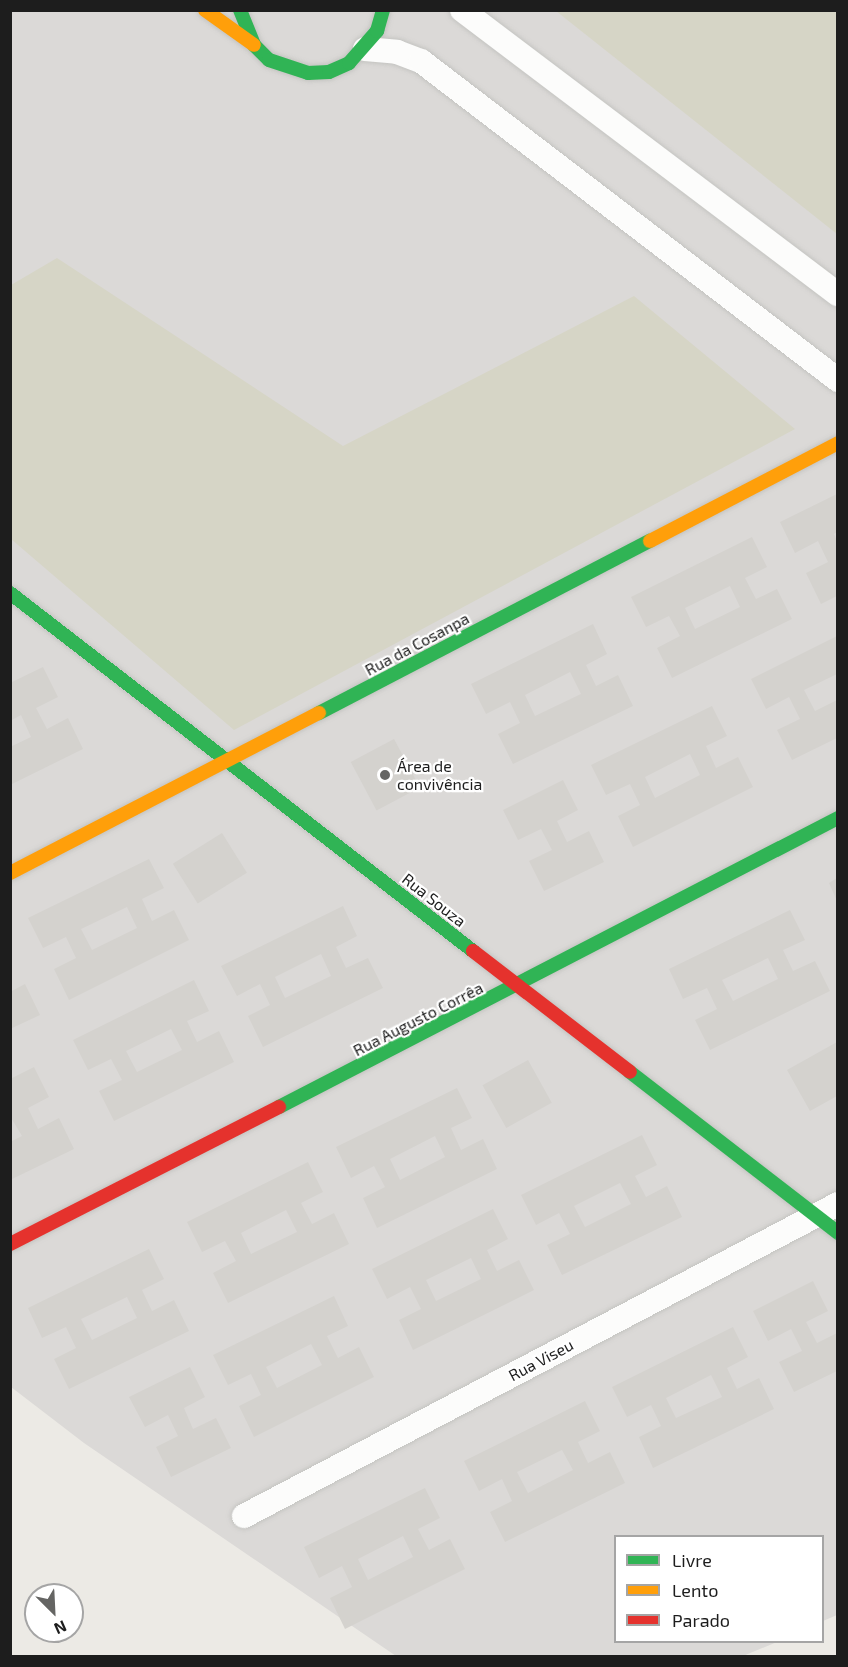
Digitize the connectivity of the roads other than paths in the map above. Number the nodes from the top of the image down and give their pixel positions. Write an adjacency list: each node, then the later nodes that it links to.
1 (205, 10): 5 (street)
2 (240, 10): 5 (street)
3 (383, 10): 6 (street)
4 (462, 10): 7 (street)
5 (254, 45): 6 (street)
6 (365, 49): 8 (street)
7 (837, 294)
8 (837, 380)
9 (837, 443): 11 (street, Rua da Cosanpa)
10 (10, 593): 11 (street, Rua Souza)
11 (228, 761): 13 (street, Rua da Cosanpa); 14 (street, Rua Souza)
12 (837, 818): 14 (street, Rua Augusto Corrêa)
13 (10, 873)
14 (519, 986): 16 (street, Rua Souza); 18 (street, Rua Augusto Corrêa)
15 (837, 1204): 16 (street, Rua Viseu)
16 (815, 1216): 17 (street, Rua Souza); 19 (street, Rua Viseu)
17 (837, 1233)
18 (10, 1244)
19 (244, 1516)

